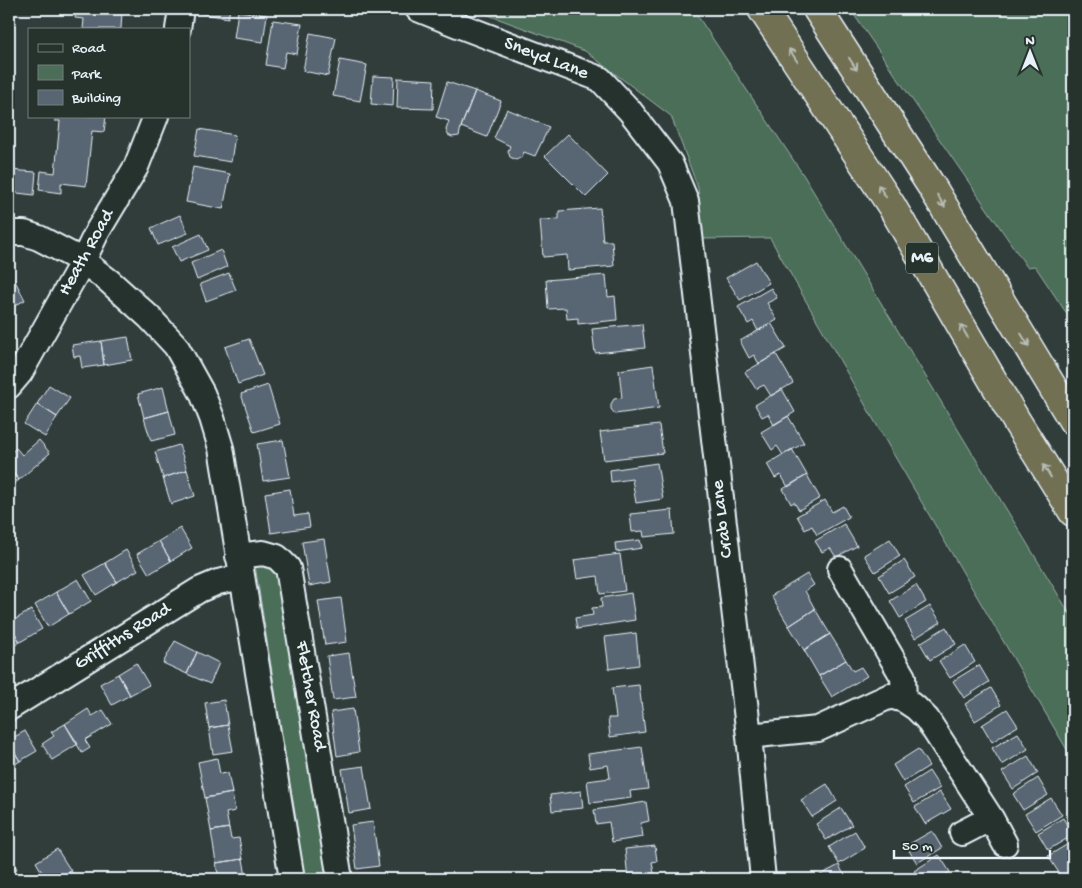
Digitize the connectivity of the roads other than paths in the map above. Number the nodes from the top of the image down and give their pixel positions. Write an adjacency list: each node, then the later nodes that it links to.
1 (181, 9): 5 (street)
2 (418, 9): 7 (street, Sneyd Lane)
3 (762, 9): 12 (highway, M6, one-way to 3)
4 (817, 9): 11 (highway, M6, one-way to 11)
5 (178, 28)
6 (155, 118): 9 (street, Heath Road)
7 (670, 163): 17 (street, Crab Lane)
8 (9, 232): 9 (street)
9 (83, 260): 10 (street, Heath Road); 13 (street)
10 (9, 386)
11 (1073, 421)
12 (1073, 512)
13 (240, 566): 16 (street, Griffiths Road); 21 (street); 22 (street, Fletcher Road)
14 (840, 570): 15 (street)
15 (904, 700): 17 (street); 18 (street)
16 (9, 708)
17 (749, 736): 23 (street, Crab Lane)
18 (991, 818): 19 (street); 20 (street)
19 (962, 833)
20 (1005, 844)
21 (292, 879)
22 (340, 879)
23 (763, 879)

